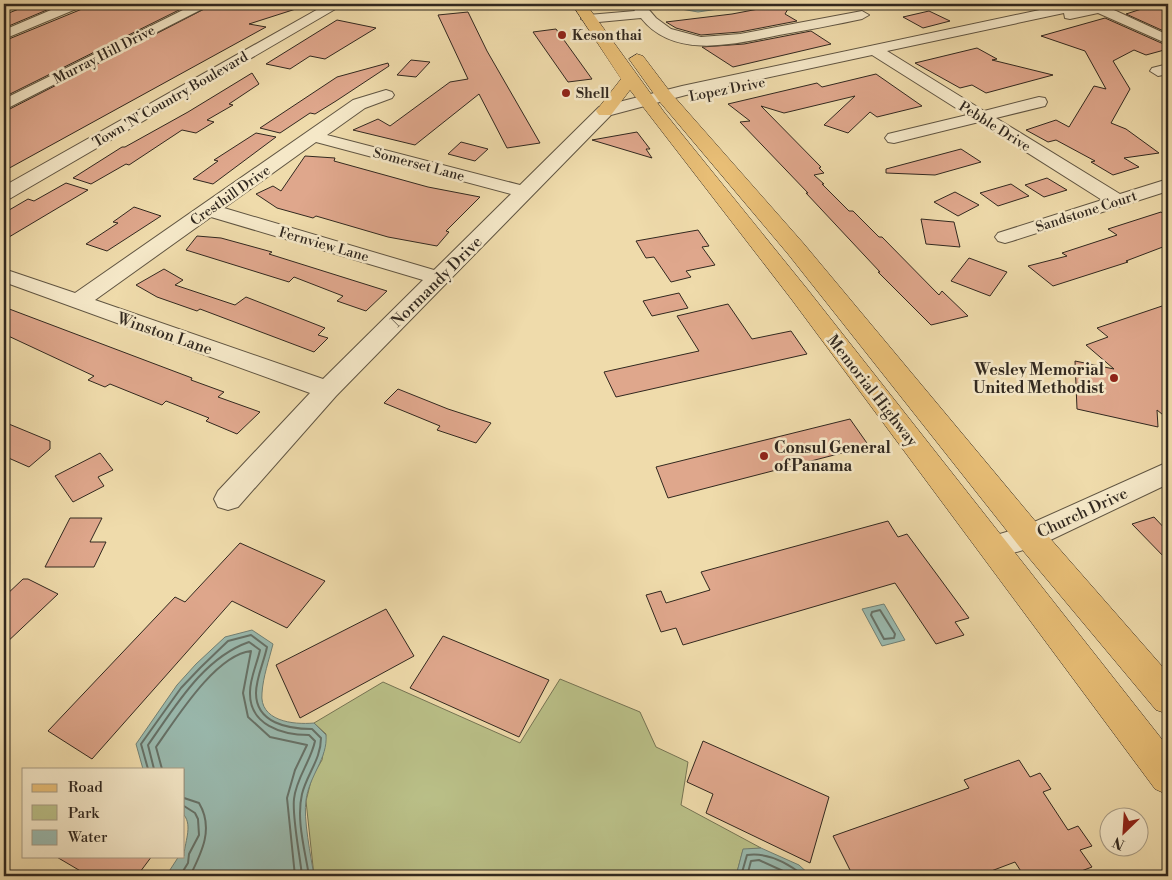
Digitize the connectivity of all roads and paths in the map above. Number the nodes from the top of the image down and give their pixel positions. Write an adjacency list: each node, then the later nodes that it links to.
1 (76, 4): 13 (street)
2 (205, 4): 21 (street, Murray Hill Drive)
3 (337, 4): 28 (street, Town 'N' Country Boulevard)
4 (579, 4): 11 (main road, Memorial Highway)
5 (599, 4): 10 (main road)
6 (1121, 4): 7 (street, Lopez Drive)
7 (1092, 5): 14 (street); 16 (street, Lopez Drive)
8 (641, 9): 9 (street); 10 (street)
9 (862, 15)
10 (608, 17): 11 (street); 12 (main road)
11 (588, 19): 17 (main road, Memorial Highway)
12 (617, 31)
13 (4, 35)
14 (1168, 40)
15 (628, 48): 19 (main road, Memorial Highway)
16 (878, 53): 19 (street, Lopez Drive); 23 (street, Pebble Drive)
17 (629, 80): 19 (main road, Memorial Highway); 22 (main road)
18 (386, 95): 24 (street, Cresthill Drive)
19 (655, 100): 22 (street); 38 (main road, Memorial Highway); 39 (main road, Memorial Highway)
20 (1039, 102): 23 (street)
21 (4, 105)
22 (605, 111): 27 (street, Normandy Drive)
23 (980, 118): 25 (street); 29 (street, Pebble Drive)
24 (312, 136): 27 (street, Somerset Lane); 30 (street, Cresthill Drive)
25 (894, 138)
26 (1168, 185): 29 (street, Sandstone Court)
27 (525, 192): 33 (street, Normandy Drive)
28 (4, 194)
29 (1118, 201): 31 (street, Sandstone Court)
30 (208, 210): 33 (street, Fernview Lane); 34 (street, Cresthill Drive)
31 (1005, 237)
32 (4, 275): 34 (street, Winston Lane)
33 (439, 278): 35 (street, Normandy Drive)
34 (77, 302): 35 (street, Winston Lane)
35 (327, 390): 37 (street, Normandy Drive)
36 (1168, 472): 38 (street, Church Drive)
37 (228, 499)
38 (1030, 536): 39 (street, Church Drive); 40 (main road, Memorial Highway)
39 (993, 547): 41 (main road, Memorial Highway)
40 (1168, 698)
41 (1168, 776)

